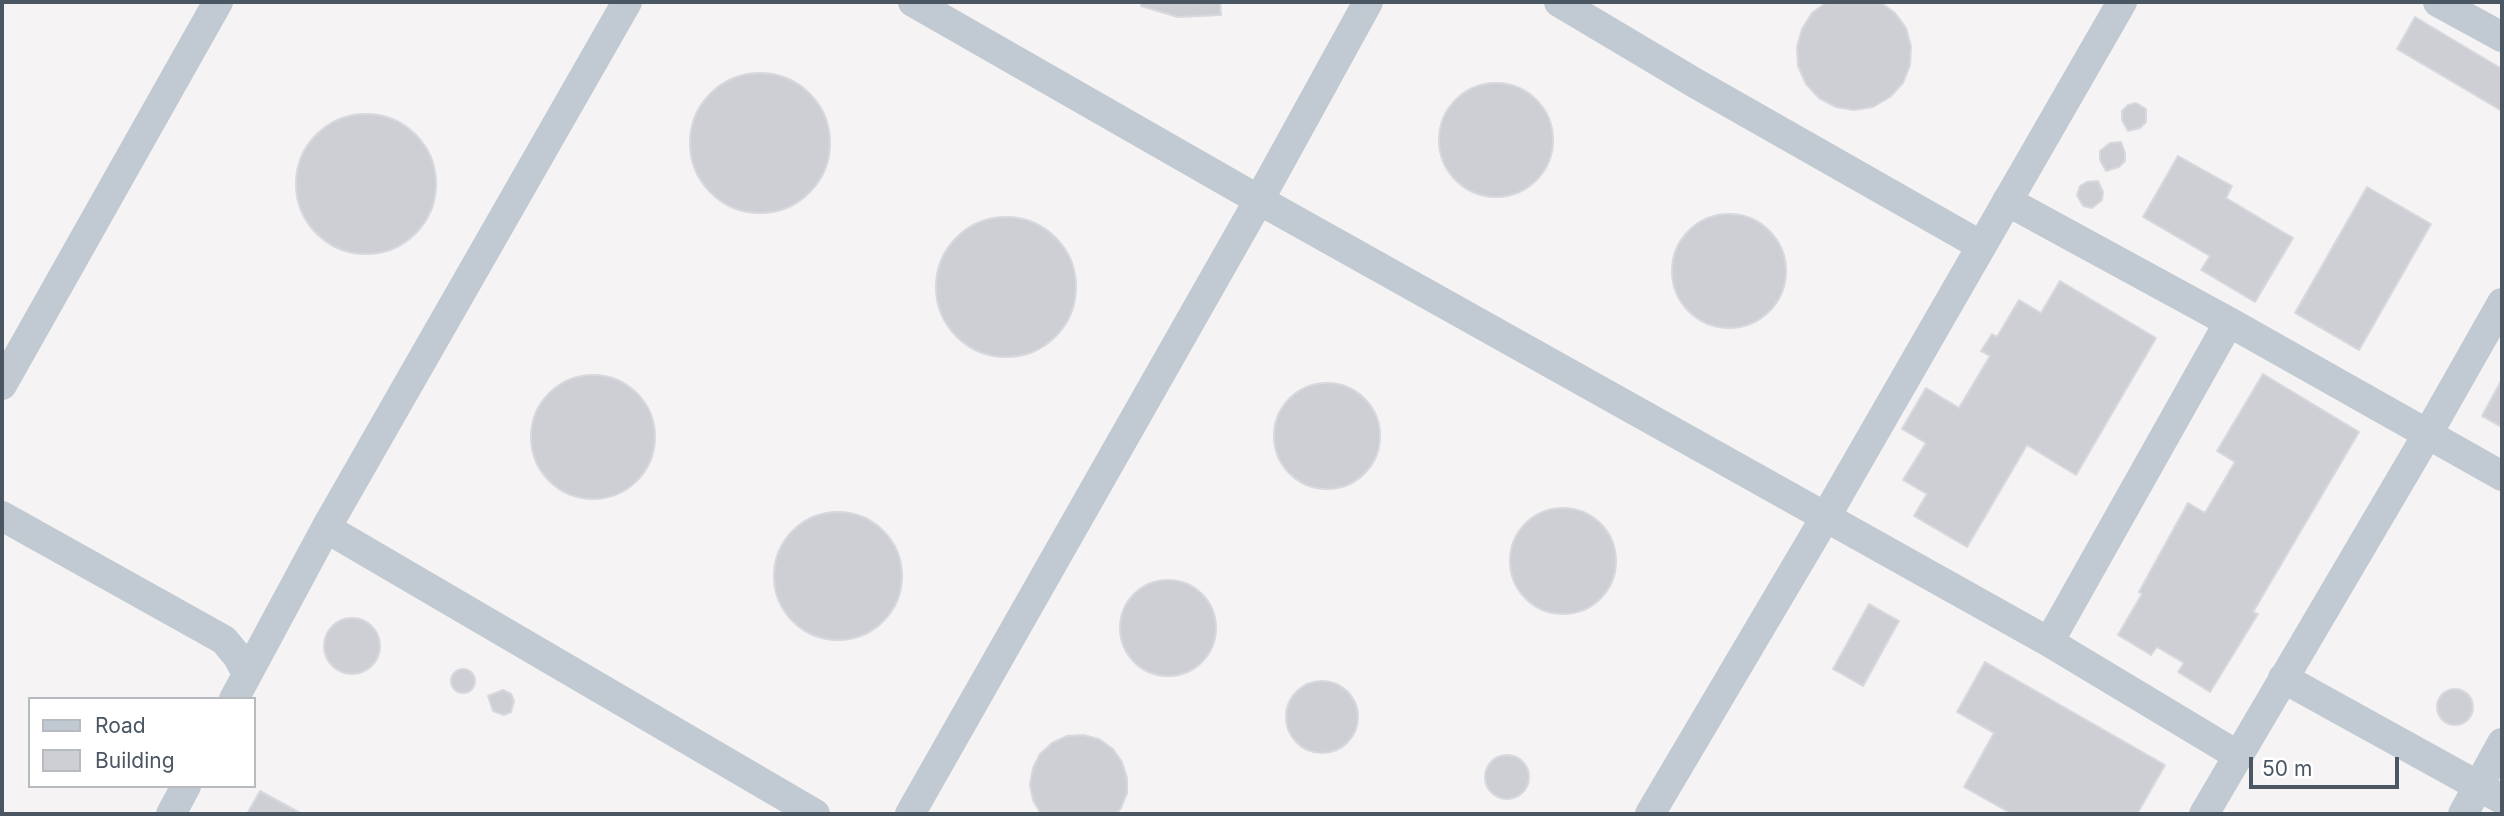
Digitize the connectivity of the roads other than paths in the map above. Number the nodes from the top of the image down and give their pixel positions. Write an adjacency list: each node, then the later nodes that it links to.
1 (218, 2): 14 (lane)
2 (627, 2): 19 (lane)
3 (913, 2): 9 (lane)
4 (1368, 2): 9 (lane)
5 (1559, 2): 11 (lane)
6 (2122, 2): 10 (lane)
7 (2438, 2): 8 (lane)
8 (2502, 37)
9 (1259, 200): 18 (lane); 29 (lane)
10 (2007, 201): 11 (lane); 13 (lane)
11 (1980, 246): 18 (lane)
12 (2502, 303): 15 (lane)
13 (2229, 322): 15 (lane); 20 (lane)
14 (2, 385)
15 (2427, 435): 16 (lane); 21 (lane)
16 (2502, 476)
17 (2, 516): 22 (lane)
18 (1825, 518): 20 (lane); 30 (lane)
19 (326, 528): 22 (lane); 28 (lane)
20 (2049, 642): 24 (lane)
21 (2283, 678): 24 (lane); 26 (lane)
22 (240, 686)
23 (2502, 743): 26 (lane)
24 (2237, 755): 31 (lane)
25 (185, 788): 27 (lane)
26 (2491, 792): 32 (lane)
27 (171, 814)
28 (815, 814)
29 (910, 814)
30 (1650, 814)
31 (2204, 814)
32 (2463, 814)

